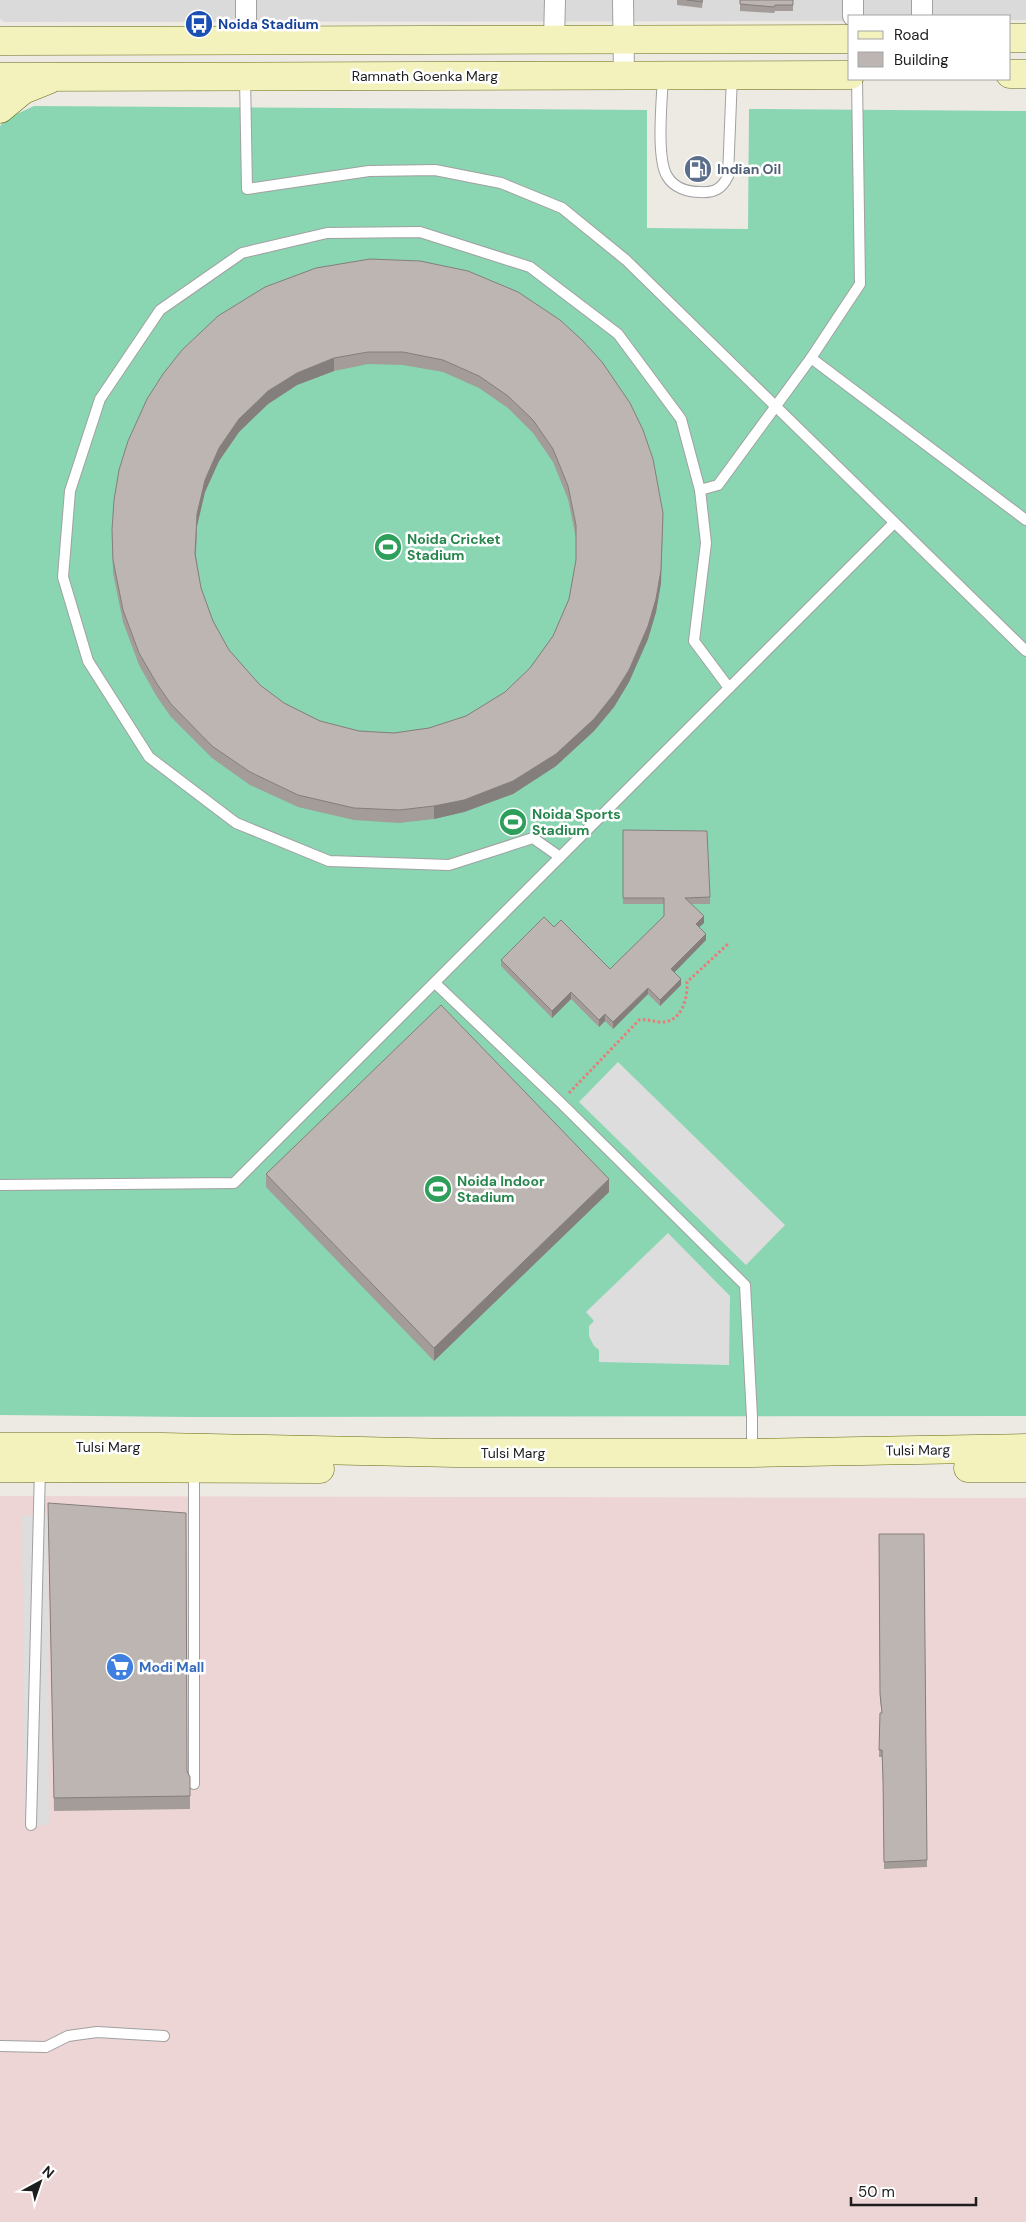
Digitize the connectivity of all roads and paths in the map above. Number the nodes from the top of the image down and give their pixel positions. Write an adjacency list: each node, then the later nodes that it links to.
1 (246, 0): 14 (street)
2 (555, 0): 12 (street)
3 (623, 0): 13 (street)
4 (853, 0): 6 (street)
5 (922, 0): 7 (street)
6 (853, 15)
7 (922, 15)
8 (1011, 38): 9 (street)
9 (1026, 38)
10 (4, 39): 14 (street)
11 (848, 39): 13 (street)
12 (554, 40): 13 (street); 14 (street)
13 (623, 40): 20 (street)
14 (246, 41)
15 (1011, 74): 16 (street)
16 (1026, 74)
17 (732, 75): 18 (street, Ramnath Goenka Marg); 21 (street, Ramnath Goenka Marg); 21 (lane)
18 (848, 75)
19 (245, 76): 20 (street, Ramnath Goenka Marg); 23 (street, Ramnath Goenka Marg); 27 (lane)
20 (624, 76): 21 (street, Ramnath Goenka Marg)
21 (663, 76)
22 (0, 77): 23 (street, Ramnath Goenka Marg)
23 (54, 78): 25 (street)
24 (857, 80): 26 (lane)
25 (0, 109)
26 (811, 358): 27 (lane); 29 (lane)
27 (775, 407): 28 (lane); 30 (lane)
28 (700, 490): 32 (lane); 33 (lane)
29 (1026, 520)
30 (894, 523): 31 (lane); 32 (lane)
31 (1026, 651)
32 (729, 688): 33 (lane)
33 (560, 858): 35 (lane)
34 (728, 943): 36 (path)
35 (435, 983): 36 (lane); 37 (lane)
36 (560, 1102): 40 (lane)
37 (0, 1185)
38 (0, 1447): 40 (street, Tulsi Marg)
39 (1026, 1448): 40 (street, Tulsi Marg)
40 (752, 1461): 41 (street, Tulsi Marg); 42 (street, Tulsi Marg)
41 (194, 1468): 43 (street, Tulsi Marg); 44 (lane)
42 (1026, 1468)
43 (15, 1471): 45 (lane)
44 (194, 1784)
45 (31, 1825)
46 (164, 2036): 47 (lane)
47 (0, 2046)

